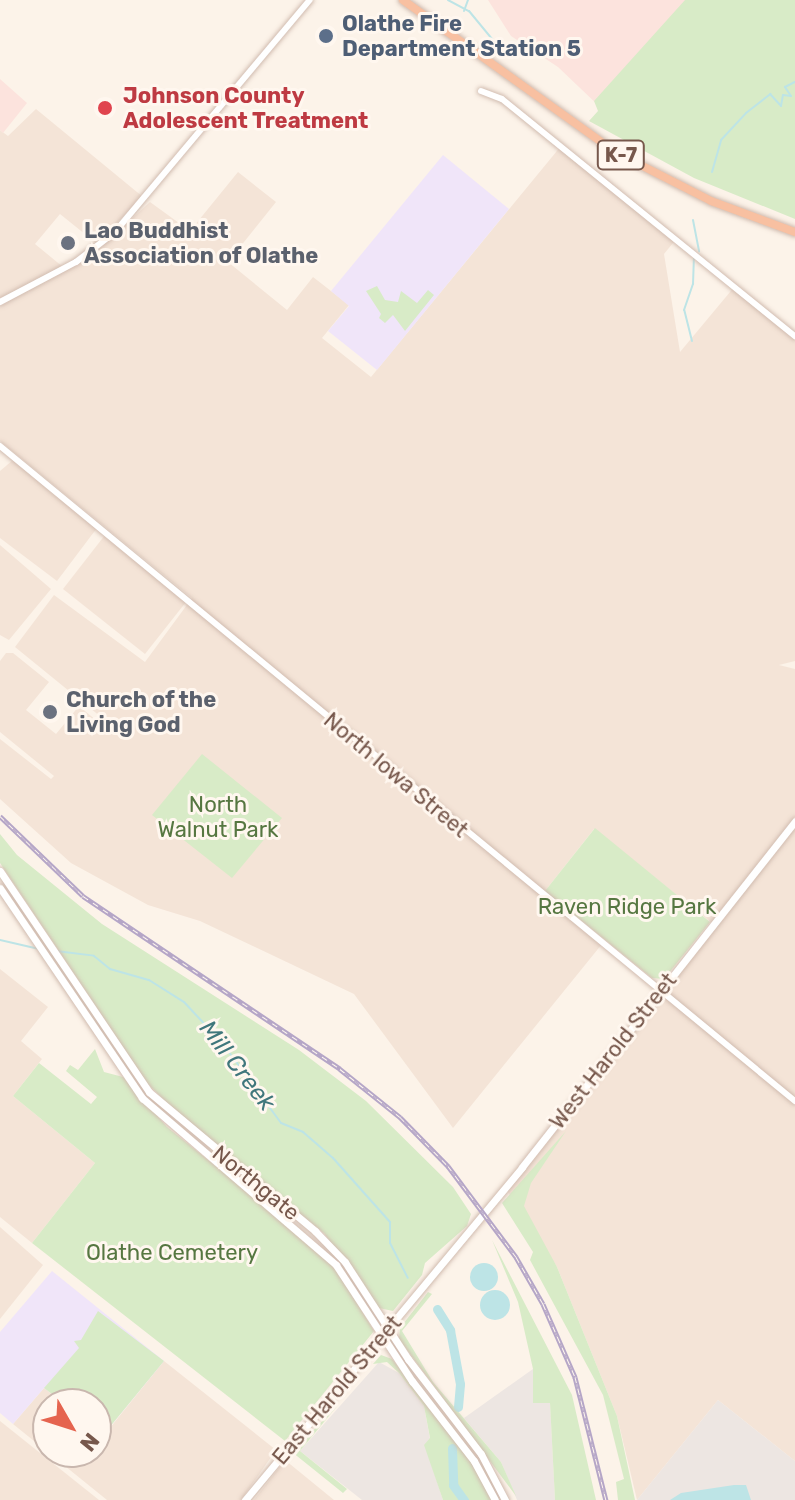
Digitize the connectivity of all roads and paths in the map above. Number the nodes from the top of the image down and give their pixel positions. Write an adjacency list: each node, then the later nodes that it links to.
1 (310, 0): 5 (street)
2 (403, 0): 4 (highway, K-7)
3 (481, 91): 6 (street)
4 (795, 232)
5 (0, 302)
6 (795, 336)
7 (0, 446): 11 (street, North Iowa Street)
8 (795, 821): 11 (main road, West Harold Street)
9 (0, 871): 14 (main road, Northgate)
10 (0, 888): 15 (main road, Northgate)
11 (659, 992): 12 (street, North Iowa Street); 13 (main road, West Harold Street)
12 (795, 1101)
13 (429, 1280): 14 (main road, East Harold Street)
14 (388, 1330): 15 (main road, East Harold Street); 18 (main road, Northgate)
15 (382, 1338): 16 (main road, East Harold Street); 17 (main road, Northgate)
16 (245, 1500)
17 (495, 1500)
18 (505, 1500)

